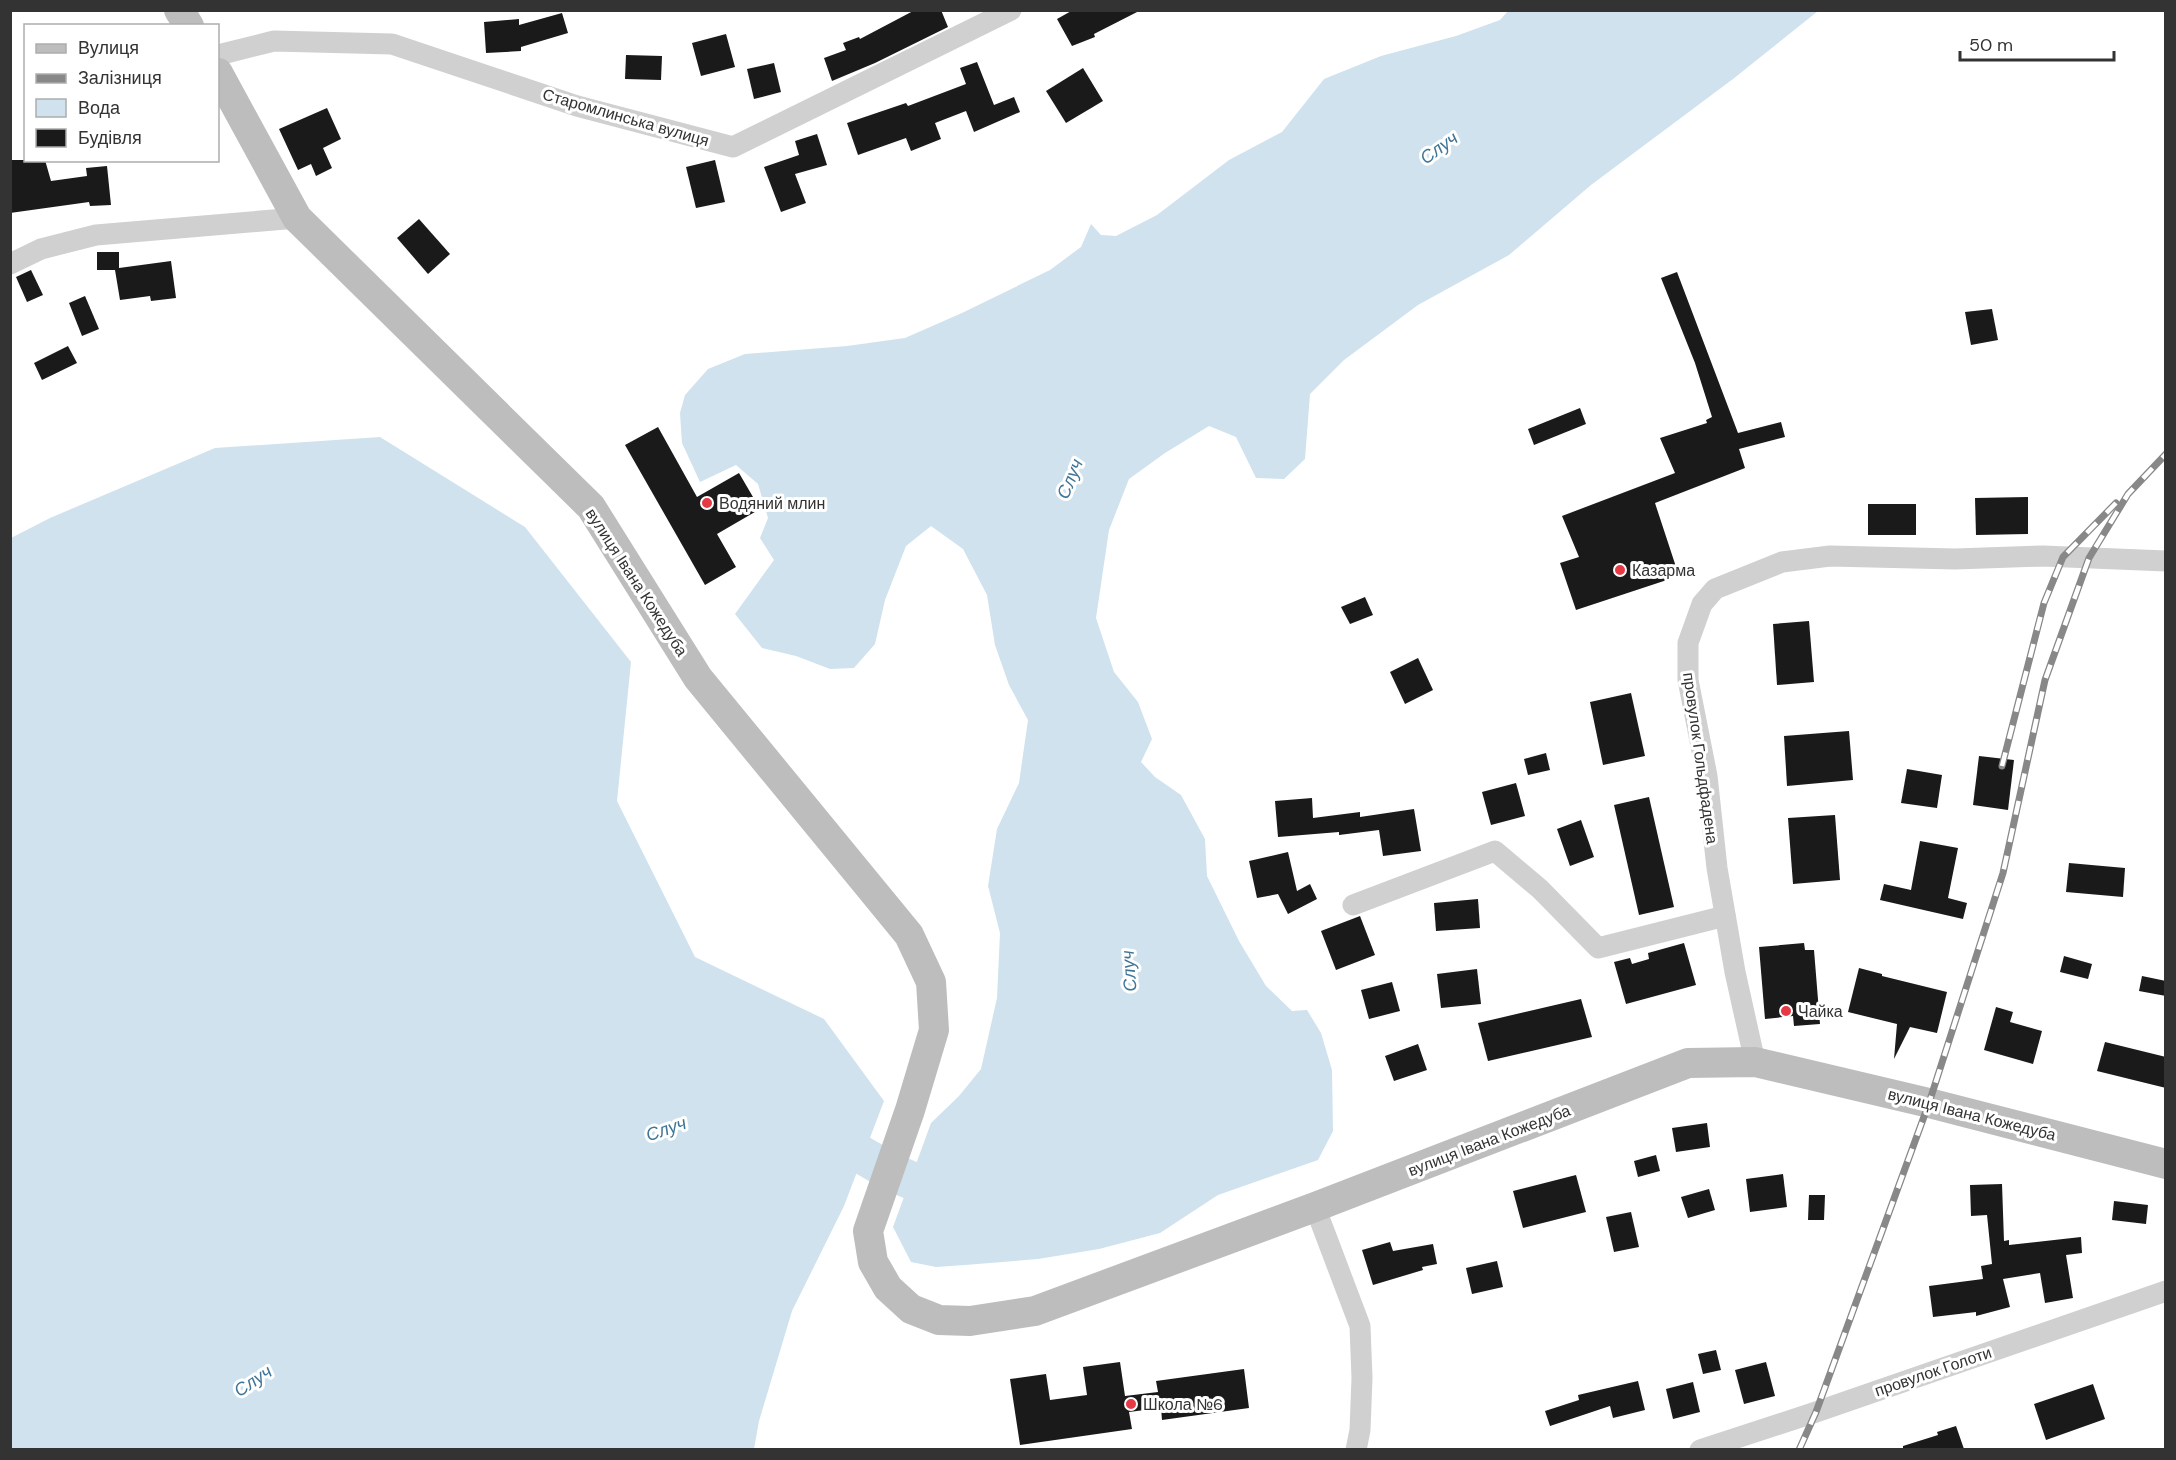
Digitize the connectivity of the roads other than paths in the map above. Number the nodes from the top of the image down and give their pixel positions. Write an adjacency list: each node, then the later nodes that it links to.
1 (179, 10): 3 (main road)
2 (1011, 10): 4 (street, Старомлинська вулиця)
3 (188, 24)
4 (219, 55)
5 (219, 75): 6 (main road, вулиця Івана Кожедуба)
6 (297, 218): 7 (street); 13 (main road, вулиця Івана Кожедуба)
7 (10, 264)
8 (2166, 561): 10 (street, провулок Гольдфадена)
9 (1353, 905): 10 (street)
10 (1725, 916): 11 (street, провулок Гольдфадена)
11 (1755, 1062): 12 (main road, вулиця Івана Кожедуба); 13 (main road, вулиця Івана Кожедуба)
12 (2166, 1164)
13 (1315, 1207): 15 (street)
14 (2166, 1291): 16 (street, провулок Голоти)
15 (1356, 1449)
16 (1700, 1449)

